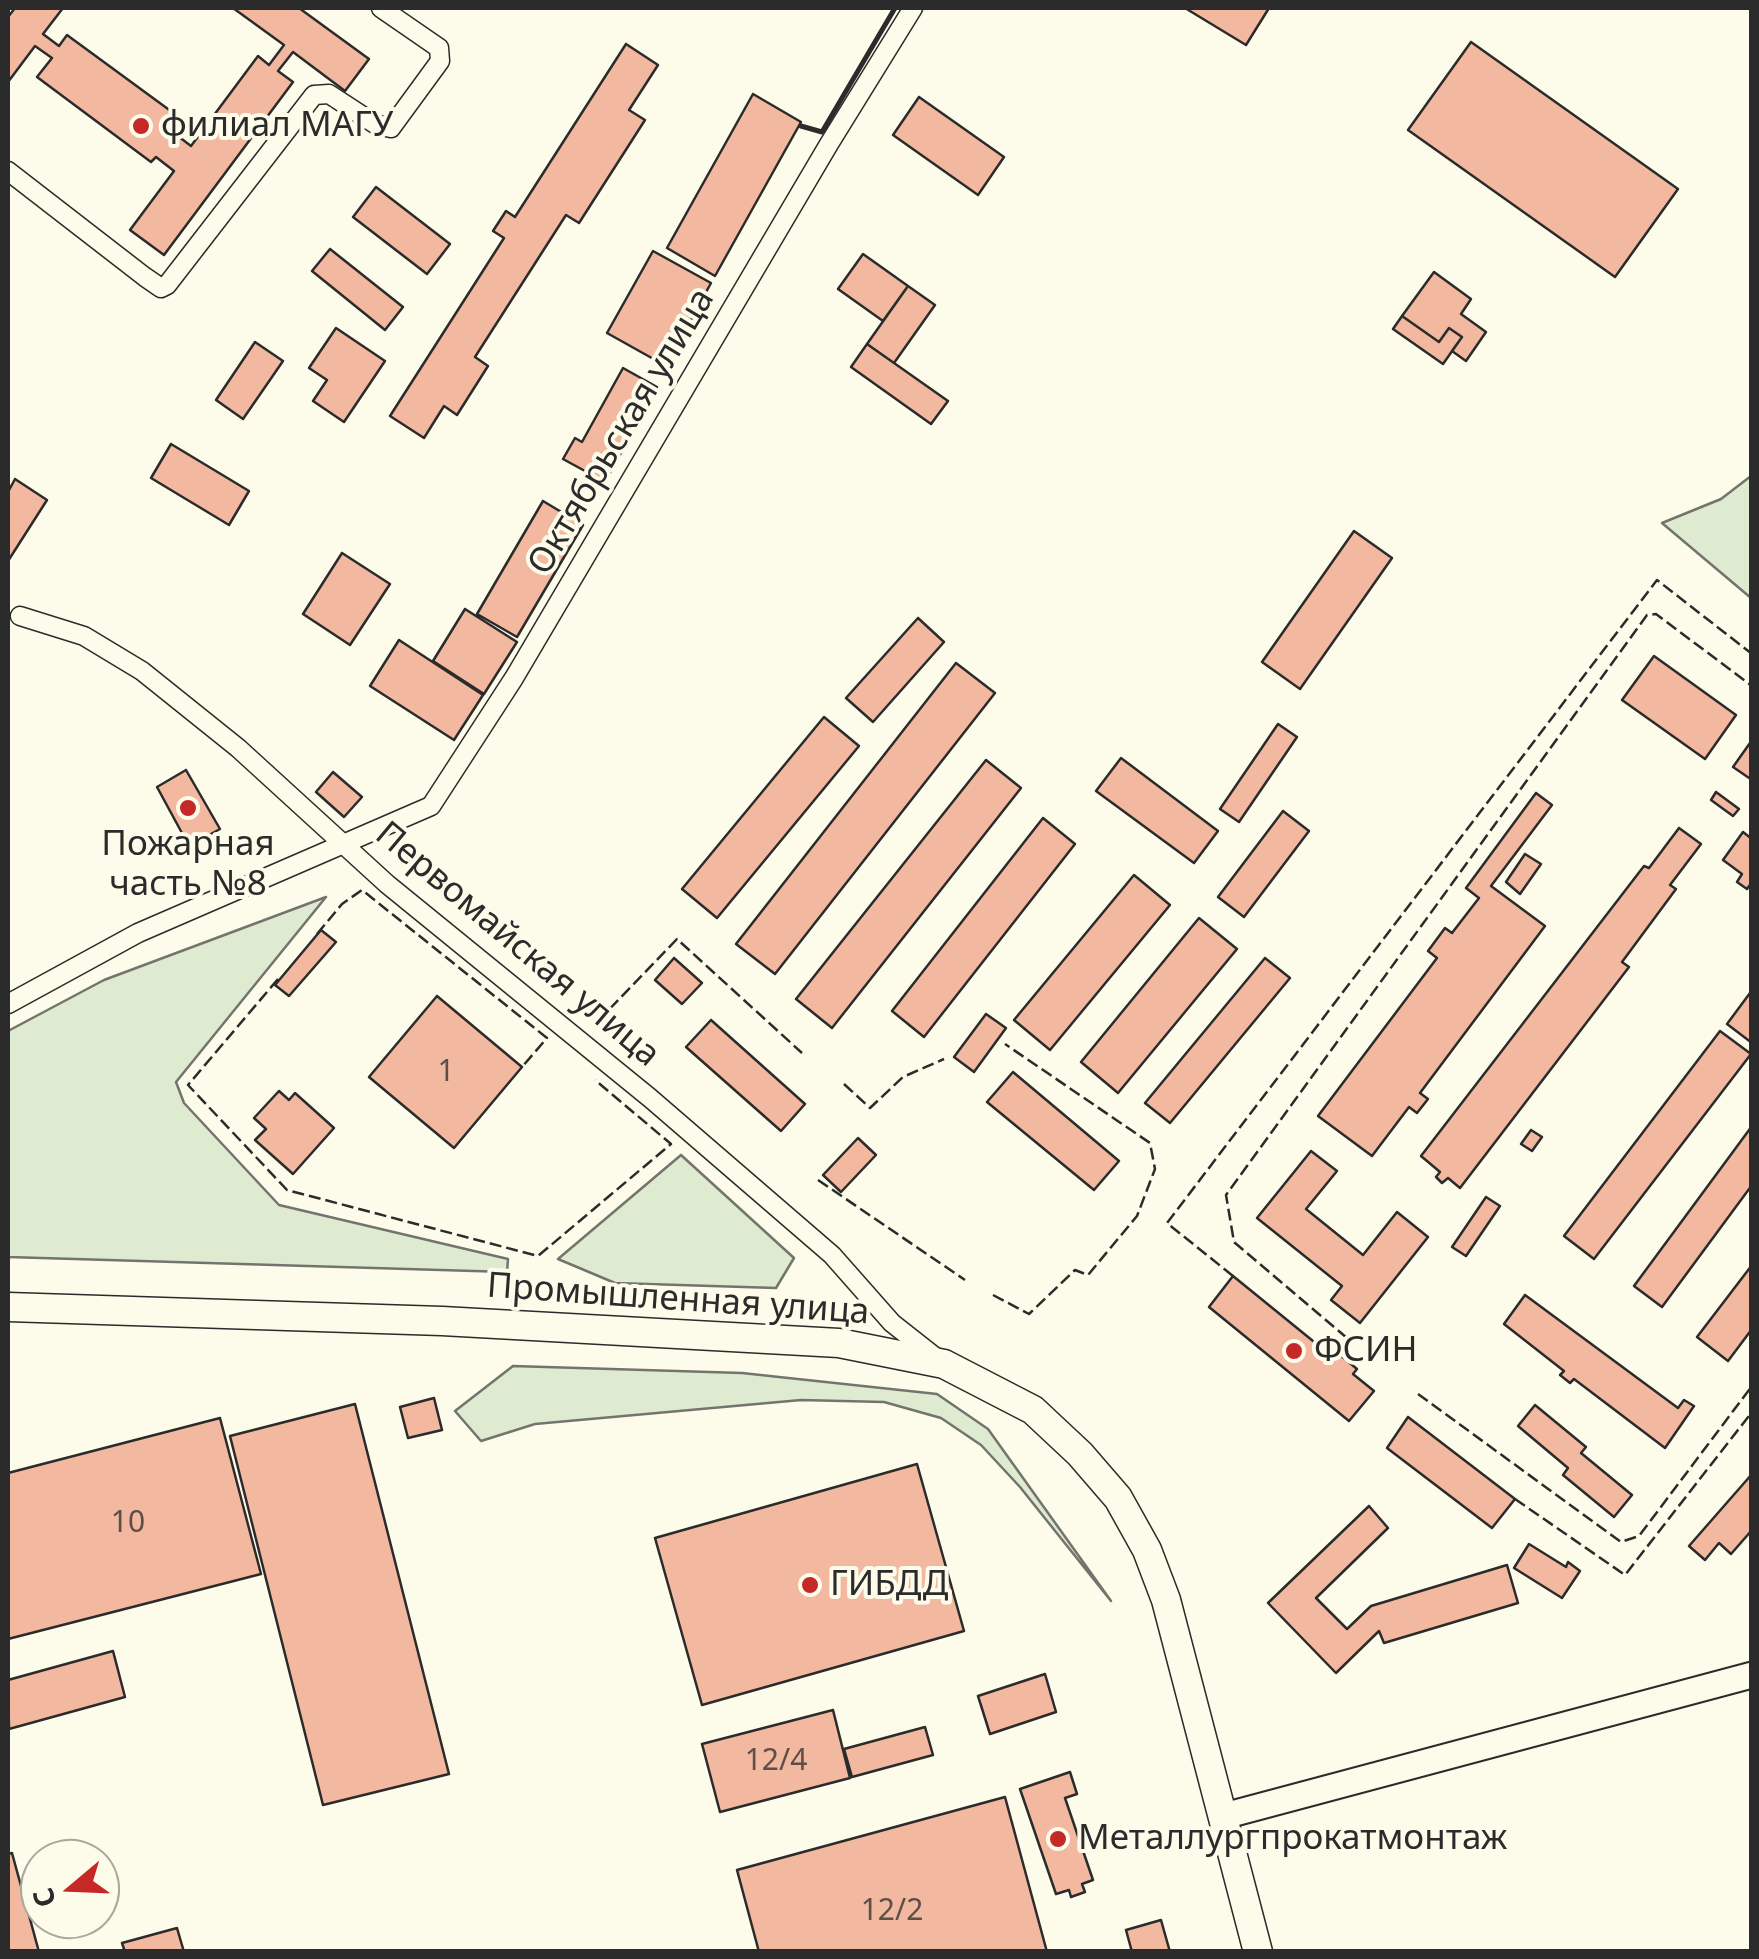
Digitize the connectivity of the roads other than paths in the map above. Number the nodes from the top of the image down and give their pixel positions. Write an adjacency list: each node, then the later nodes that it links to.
1 (381, 8): 3 (street)
2 (913, 8): 5 (street, Октябрьская улица)
3 (8, 170)
4 (20, 616): 5 (street, Первомайская улица)
5 (344, 843): 6 (street, Октябрьская улица); 8 (street, Первомайская улица)
6 (8, 1004)
7 (8, 1308): 8 (main road, Промышленная улица)
8 (944, 1364): 10 (main road, Промышленная улица)
9 (1752, 1676): 10 (main road)
10 (1224, 1816): 11 (main road, Промышленная улица)
11 (1258, 1952)

